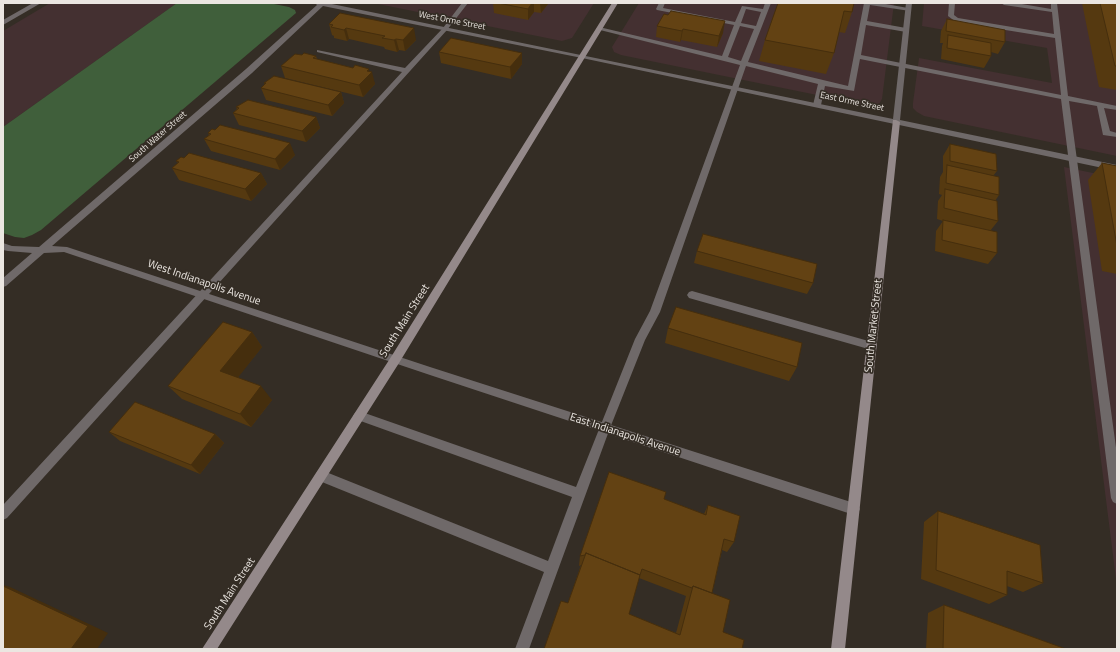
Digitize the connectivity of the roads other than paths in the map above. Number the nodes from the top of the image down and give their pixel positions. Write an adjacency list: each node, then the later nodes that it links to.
1 (38, 3): 15 (street)
2 (321, 3): 18 (street, West Orme Street); 40 (street, South Water Street)
3 (464, 3): 18 (street)
4 (615, 3): 19 (street, South Main Street)
5 (662, 3): 16 (street)
6 (768, 3): 12 (street)
7 (868, 3): 11 (street); 14 (street)
8 (952, 3): 21 (street)
9 (1004, 3): 13 (street)
10 (1054, 3): 13 (street)
11 (909, 7): 20 (street, South Market Street)
12 (765, 11): 16 (street); 17 (street)
13 (1055, 11): 21 (street)
14 (863, 22): 20 (street); 24 (street)
15 (3, 23)
16 (738, 23): 17 (street); 25 (street)
17 (758, 28): 26 (street)
18 (445, 29): 23 (street, West Orme Street); 28 (street)
19 (599, 29): 23 (street, South Main Street); 25 (street)
20 (906, 30): 27 (street, South Market Street)
21 (1058, 37): 31 (street)
22 (319, 51): 28 (street)
23 (582, 56): 30 (street, East Orme Street); 45 (street, South Main Street)
24 (857, 56): 27 (street); 29 (street)
25 (724, 59): 26 (street)
26 (744, 64): 29 (street); 30 (street)
27 (902, 66): 31 (street); 35 (street, South Market Street)
28 (407, 71): 42 (street)
29 (822, 83): 32 (street)
30 (734, 88): 32 (street, East Orme Street); 47 (street)
31 (1066, 98): 33 (street); 37 (street)
32 (817, 105): 35 (street, East Orme Street)
33 (1100, 105): 34 (street); 36 (street)
34 (1117, 108)
35 (896, 122): 37 (street, East Orme Street); 44 (street, South Market Street)
36 (1117, 135)
37 (1072, 159): 38 (street, East Orme Street); 50 (street)
38 (1117, 168)
39 (3, 246): 40 (street, West Indianapolis Avenue)
40 (42, 250): 41 (street, South Water Street); 42 (street, West Indianapolis Avenue)
41 (3, 283)
42 (203, 295): 45 (street, West Indianapolis Avenue); 52 (street)
43 (692, 295): 44 (street)
44 (872, 346): 51 (street, South Market Street)
45 (395, 360): 46 (street, South Main Street); 47 (street, East Indianapolis Avenue)
46 (359, 416): 48 (street, South Main Street); 49 (street)
47 (604, 428): 49 (street); 51 (street, East Indianapolis Avenue)
48 (320, 476): 53 (street); 54 (street, South Main Street)
49 (580, 494): 53 (street)
50 (1117, 498)
51 (854, 509): 56 (street, South Market Street)
52 (3, 514)
53 (552, 569): 55 (street)
54 (209, 649)
55 (522, 649)
56 (838, 649)

